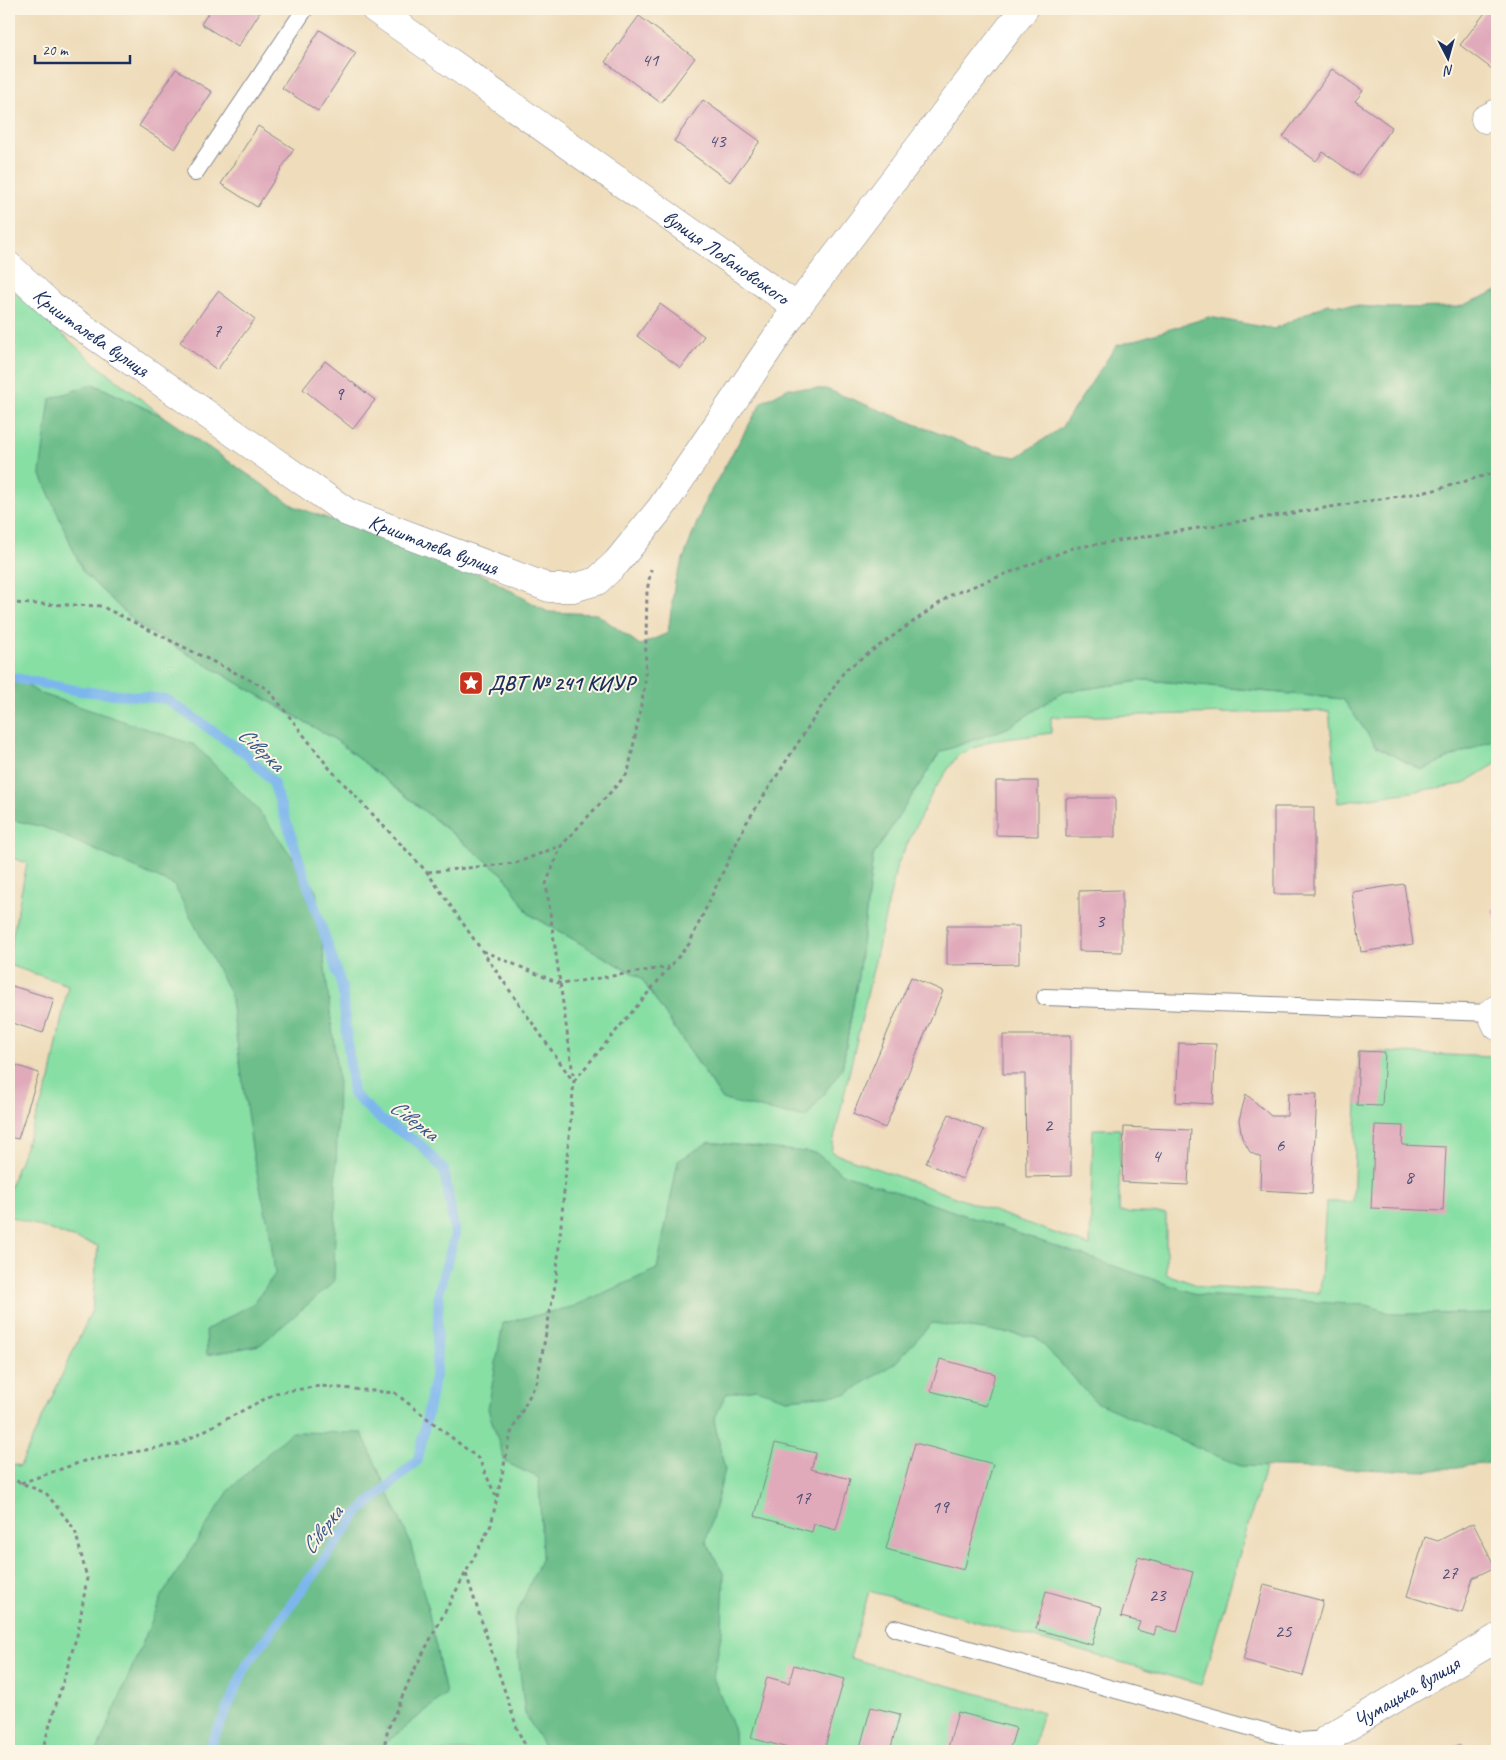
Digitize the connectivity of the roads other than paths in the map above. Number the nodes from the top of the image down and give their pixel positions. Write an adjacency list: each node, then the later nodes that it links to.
1 (305, 9): 4 (lane)
2 (374, 9): 6 (street, вулиця Лобановського)
3 (1024, 9): 6 (street, вулиця Лобановського)
4 (195, 173)
5 (9, 266): 6 (street, Кришталева вулиця)
6 (797, 307)
7 (1045, 997): 8 (lane)
8 (1495, 1016)
9 (894, 1628): 11 (lane)
10 (1497, 1638): 11 (street, Чумацька вулиця)
11 (1329, 1745)

